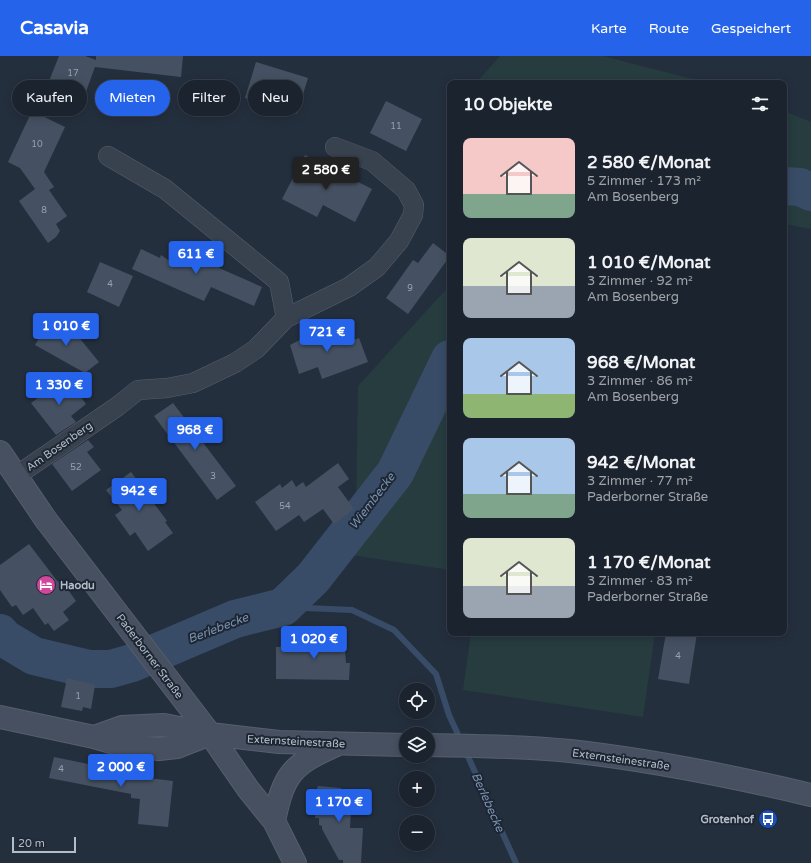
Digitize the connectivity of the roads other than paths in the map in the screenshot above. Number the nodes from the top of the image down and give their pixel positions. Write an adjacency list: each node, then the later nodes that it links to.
1 (335, 147): 3 (street, Am Bosenberg)
2 (108, 156): 3 (street)
3 (286, 318): 5 (street, Am Bosenberg)
4 (0, 452): 5 (main road, Paderborner Straße)
5 (16, 476): 7 (main road, Paderborner Straße)
6 (0, 717): 7 (main road)
7 (210, 734): 8 (main road, Externsteinestraße); 12 (main road, Paderborner Straße)
8 (339, 743): 9 (main road, Externsteinestraße); 12 (main road)
9 (399, 745)
10 (435, 745): 11 (main road, Externsteinestraße)
11 (811, 795)
12 (274, 821): 13 (main road, Paderborner Straße)
13 (295, 863)

